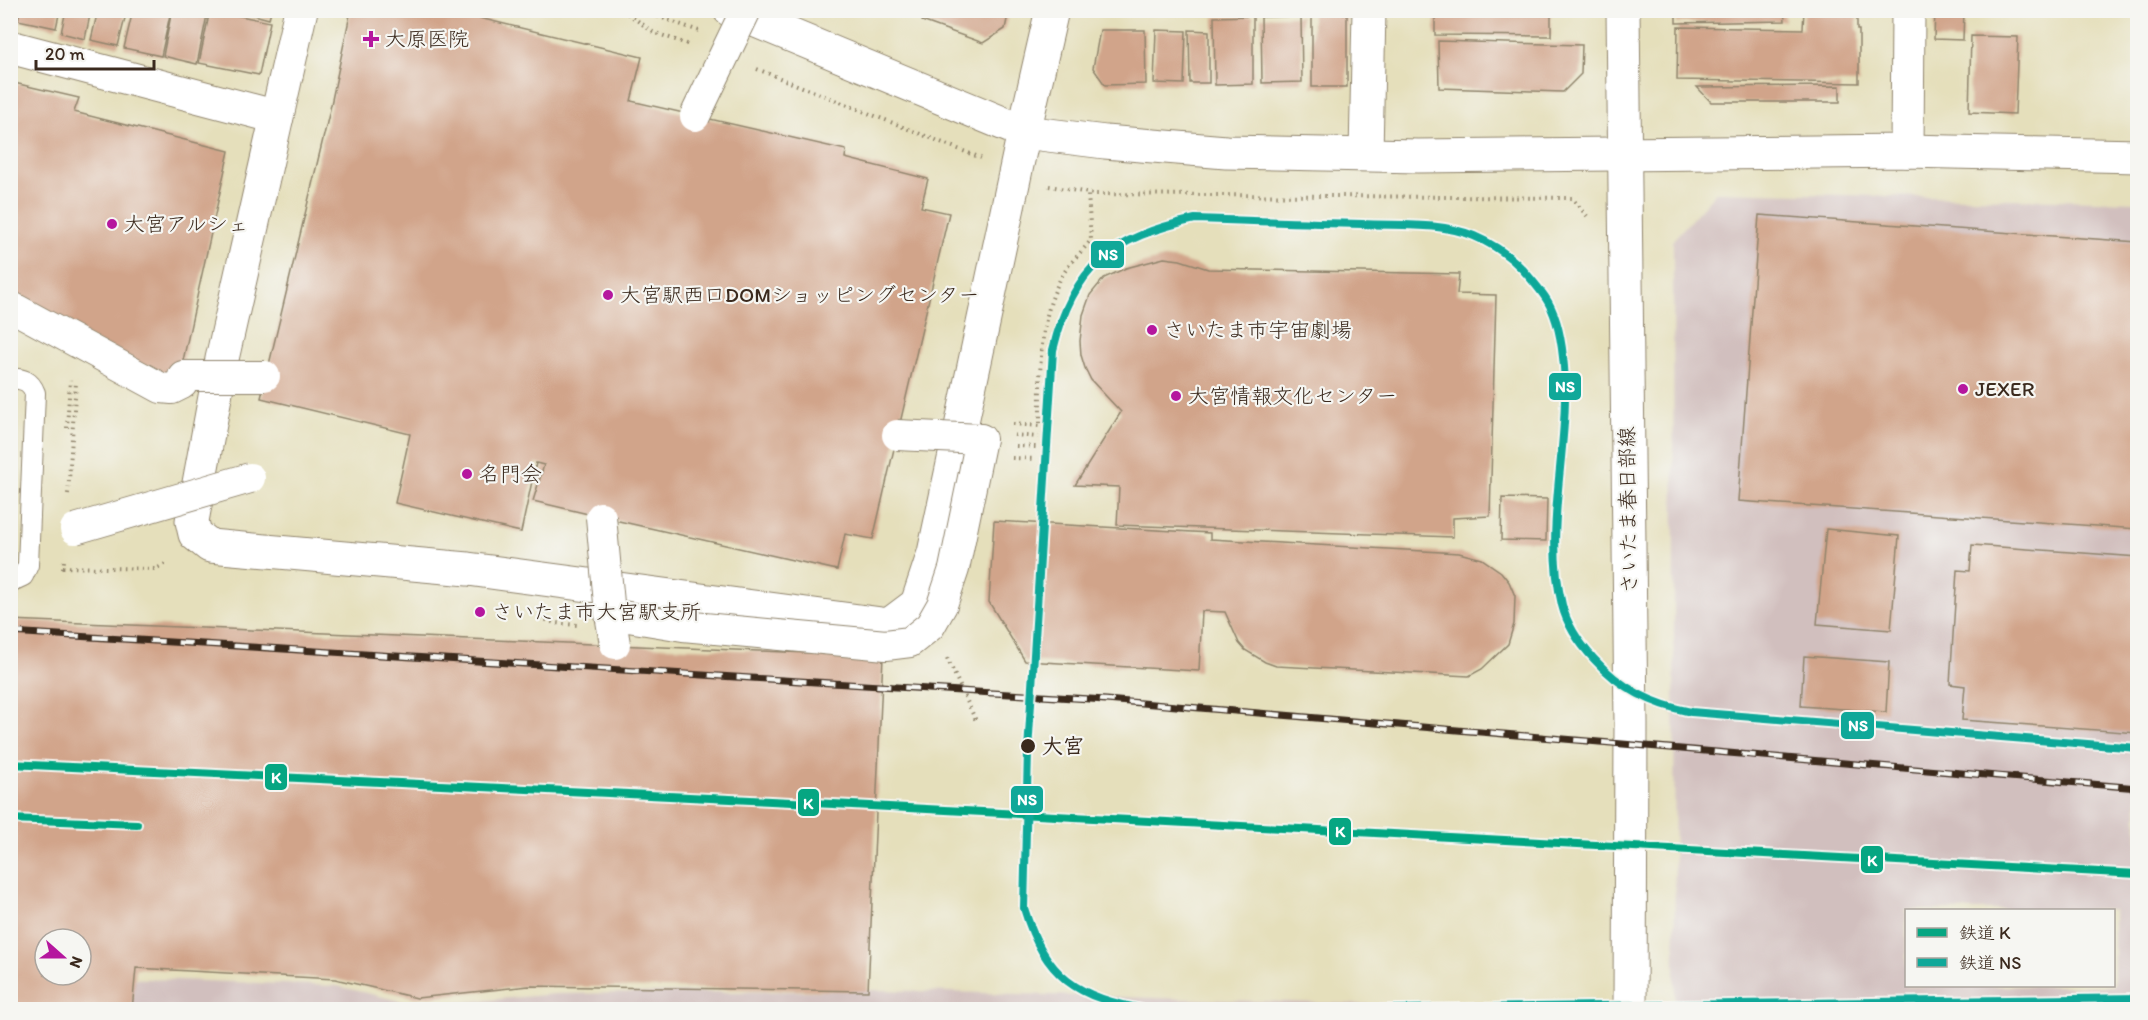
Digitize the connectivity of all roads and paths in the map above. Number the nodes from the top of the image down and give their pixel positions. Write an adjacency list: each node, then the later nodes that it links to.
1 (301, 10): 14 (street)
2 (623, 10): 8 (path)
3 (746, 10): 9 (street, bridge)
4 (1052, 10): 15 (street)
5 (1369, 10): 17 (street)
6 (1623, 10): 18 (street, さいたま春日部線)
7 (1908, 10): 16 (street)
8 (628, 13): 9 (path); 11 (path)
9 (730, 26): 13 (street, bridge); 15 (street)
10 (10, 47): 14 (street)
11 (696, 48)
12 (750, 67): 20 (path)
13 (695, 116)
14 (277, 117): 15 (street)
15 (1024, 132): 17 (street)
16 (1907, 151): 18 (street); 19 (street)
17 (1366, 154): 18 (street)
18 (1626, 155): 38 (street, さいたま春日部線)
19 (2138, 156)
20 (987, 161)
21 (1088, 193): 26 (path)
22 (10, 306): 24 (street, bridge)
23 (77, 372): 29 (path)
24 (265, 376)
25 (10, 378): 33 (lane)
26 (1040, 426)
27 (897, 435): 34 (street, bridge)
28 (250, 478): 31 (street, bridge)
29 (68, 497)
30 (601, 517): 34 (street, bridge)
31 (70, 542): 32 (path)
32 (169, 562)
33 (10, 582)
34 (610, 614): 35 (street, bridge)
35 (615, 644)
36 (943, 650): 37 (path)
37 (977, 723)
38 (1630, 1010)

